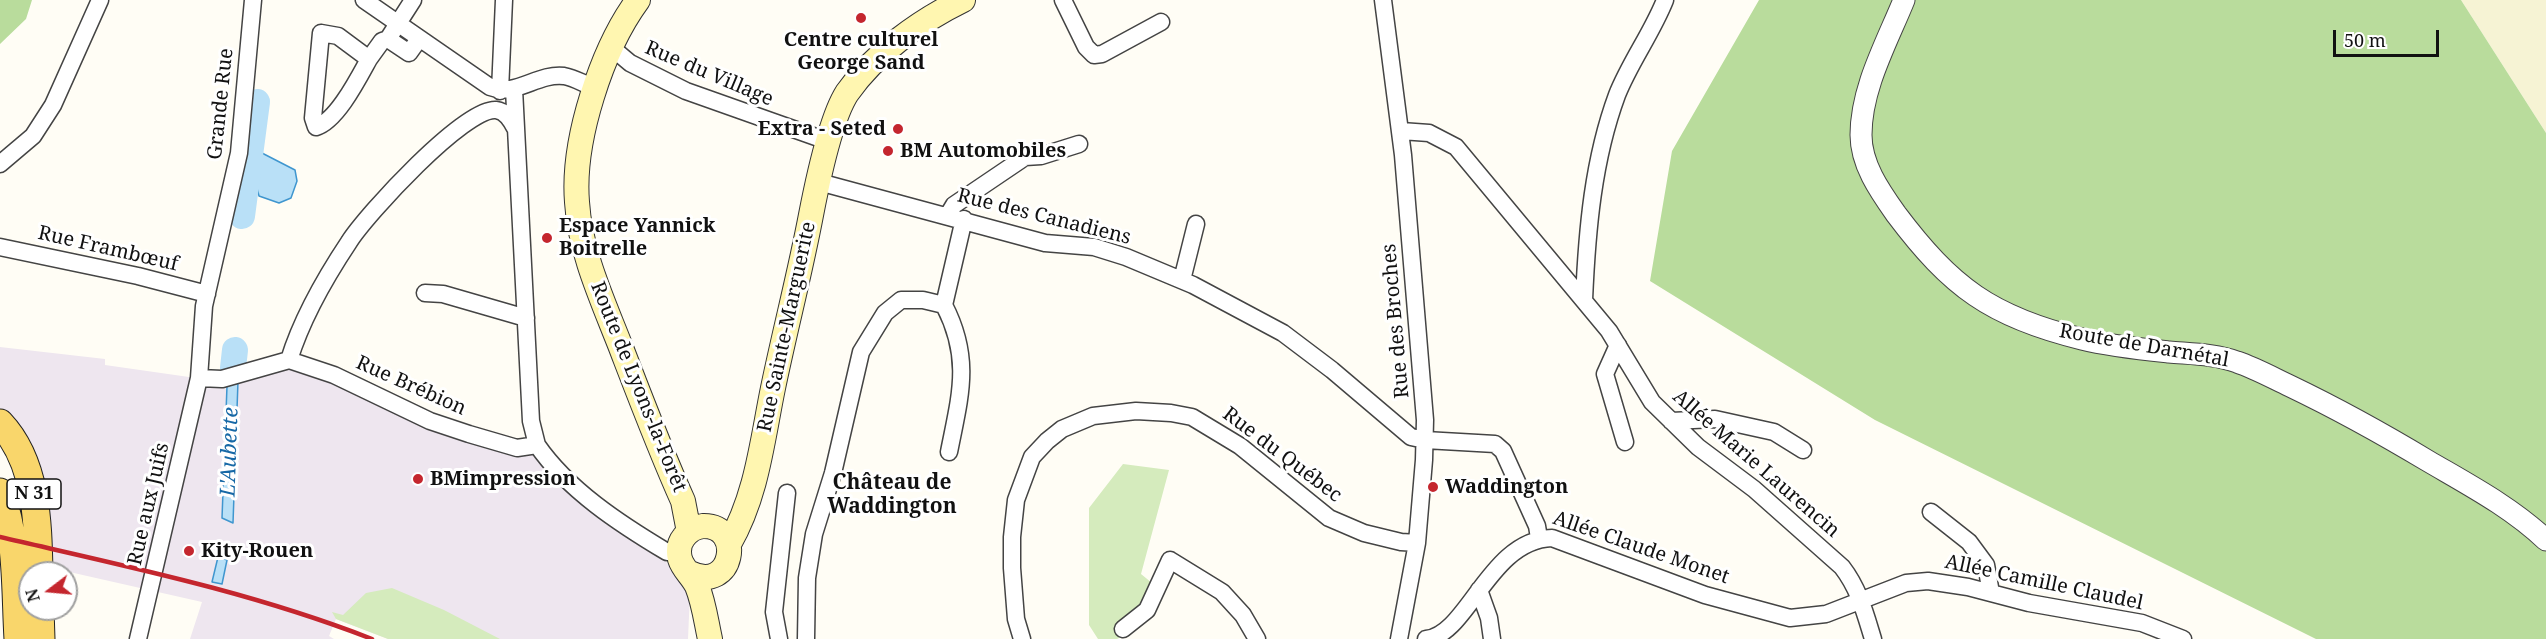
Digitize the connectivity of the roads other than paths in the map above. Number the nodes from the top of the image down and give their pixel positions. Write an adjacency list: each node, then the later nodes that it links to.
1 (100, 0): 24 (street)
2 (253, 0): 32 (street, Grande Rue)
3 (364, 0): 13 (street)
4 (413, 0): 13 (street)
5 (504, 0): 19 (street)
6 (638, 0): 16 (main road, Route de Lyons-la-Forêt)
7 (1063, 0): 12 (street)
8 (1383, 0): 21 (street, Rue des Broches)
9 (1665, 0): 33 (street)
10 (1904, 0): 50 (street, Route de Darnétal)
11 (973, 2): 22 (main road, Rue Sainte-Marguerite)
12 (1161, 22)
13 (398, 23): 14 (street); 15 (street)
14 (388, 39): 15 (street); 17 (street)
15 (418, 39): 19 (street)
16 (611, 47): 18 (main road, Route de Lyons-la-Forêt); 22 (street, Rue du Village)
17 (369, 59): 17 (street)
18 (596, 88): 19 (street); 51 (main road, Route de Lyons-la-Forêt)
19 (507, 90): 20 (street)
20 (515, 128): 35 (street); 37 (street)
21 (1401, 131): 33 (street, Allée Marie Laurencin); 41 (street, Rue des Broches)
22 (830, 142): 25 (main road, Rue Sainte-Marguerite)
23 (1079, 144): 26 (street)
24 (0, 164)
25 (819, 182): 26 (street, Rue des Canadiens); 51 (main road, Rue Sainte-Marguerite)
26 (948, 215): 27 (street, Rue des Canadiens)
27 (964, 219): 30 (street, Rue des Canadiens); 34 (street)
28 (1197, 224): 30 (street)
29 (0, 247): 32 (street, Rue Frambœuf)
30 (1182, 280): 41 (street, Rue des Canadiens)
31 (425, 293): 35 (street)
32 (207, 294): 38 (street, Rue aux Juifs)
33 (1584, 300): 36 (street, Allée Marie Laurencin)
34 (944, 305): 45 (street); 65 (street)
35 (526, 318): 43 (street)
36 (1618, 345): 39 (street, Allée Marie Laurencin); 42 (street)
37 (289, 360): 38 (street); 43 (street, Rue Brébion)
38 (199, 378): 62 (street, Rue aux Juifs)
39 (1671, 421): 44 (street); 56 (street, Allée Marie Laurencin)
40 (0, 423): 53 (main road, N 31)
41 (1425, 440): 49 (street, Allée Claude Monet); 52 (street, Rue des Broches)
42 (1625, 442)
43 (537, 445): 51 (street)
44 (1803, 450)
45 (949, 452)
46 (0, 492): 60 (main road, N 31)
47 (787, 493): 64 (street)
48 (1931, 512): 55 (street)
49 (1539, 538): 54 (street); 56 (street, Allée Claude Monet)
50 (2546, 540)
51 (702, 543): 63 (main road, Route de Lyons-la-Forêt); 63 (main road)
52 (1417, 543): 59 (street, Rue des Broches); 66 (street, Rue du Québec)
53 (39, 561)
54 (1479, 590): 69 (street); 70 (street)
55 (1991, 593): 56 (street, Allée Camille Claudel); 72 (street, Allée Camille Claudel)
56 (1862, 601): 71 (street, Allée Marie Laurencin)
57 (40, 621): 61 (main road)
58 (1123, 629): 67 (street)
59 (1399, 637): 68 (street)
60 (18, 639)
61 (41, 639)
62 (138, 639)
63 (711, 639)
64 (779, 639)
65 (806, 639)
66 (1022, 639)
67 (1257, 639)
68 (1417, 639)
69 (1426, 639)
70 (1492, 639)
71 (1872, 639)
72 (2182, 639)

